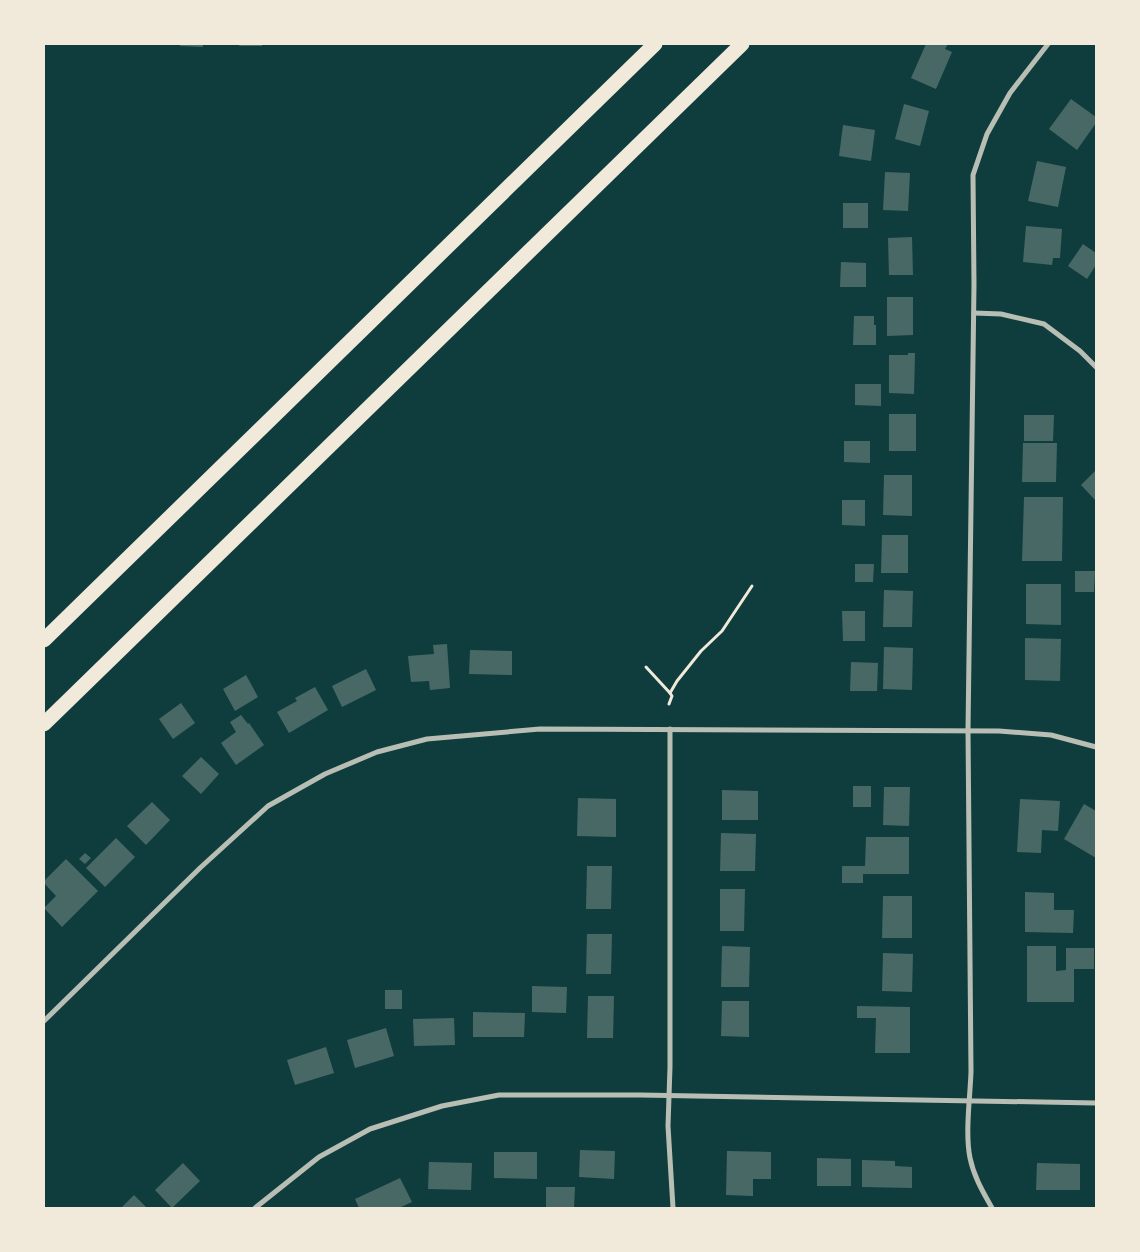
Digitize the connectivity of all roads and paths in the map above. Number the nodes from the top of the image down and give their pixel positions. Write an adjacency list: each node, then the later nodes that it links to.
1 (656, 44): 7 (highway)
2 (742, 44): 11 (highway)
3 (1048, 44): 4 (street)
4 (974, 312): 5 (street); 13 (street)
5 (1096, 367)
6 (752, 586): 9 (path)
7 (44, 640)
8 (646, 668): 9 (path)
9 (670, 693): 10 (path)
10 (669, 704)
11 (44, 724)
12 (670, 730): 13 (street); 15 (street); 16 (street)
13 (968, 730): 14 (street); 17 (street)
14 (1096, 747)
15 (44, 1021)
16 (669, 1096): 17 (street); 19 (street); 20 (street)
17 (970, 1102): 18 (street); 21 (street)
18 (1096, 1103)
19 (255, 1208)
20 (673, 1208)
21 (992, 1208)

